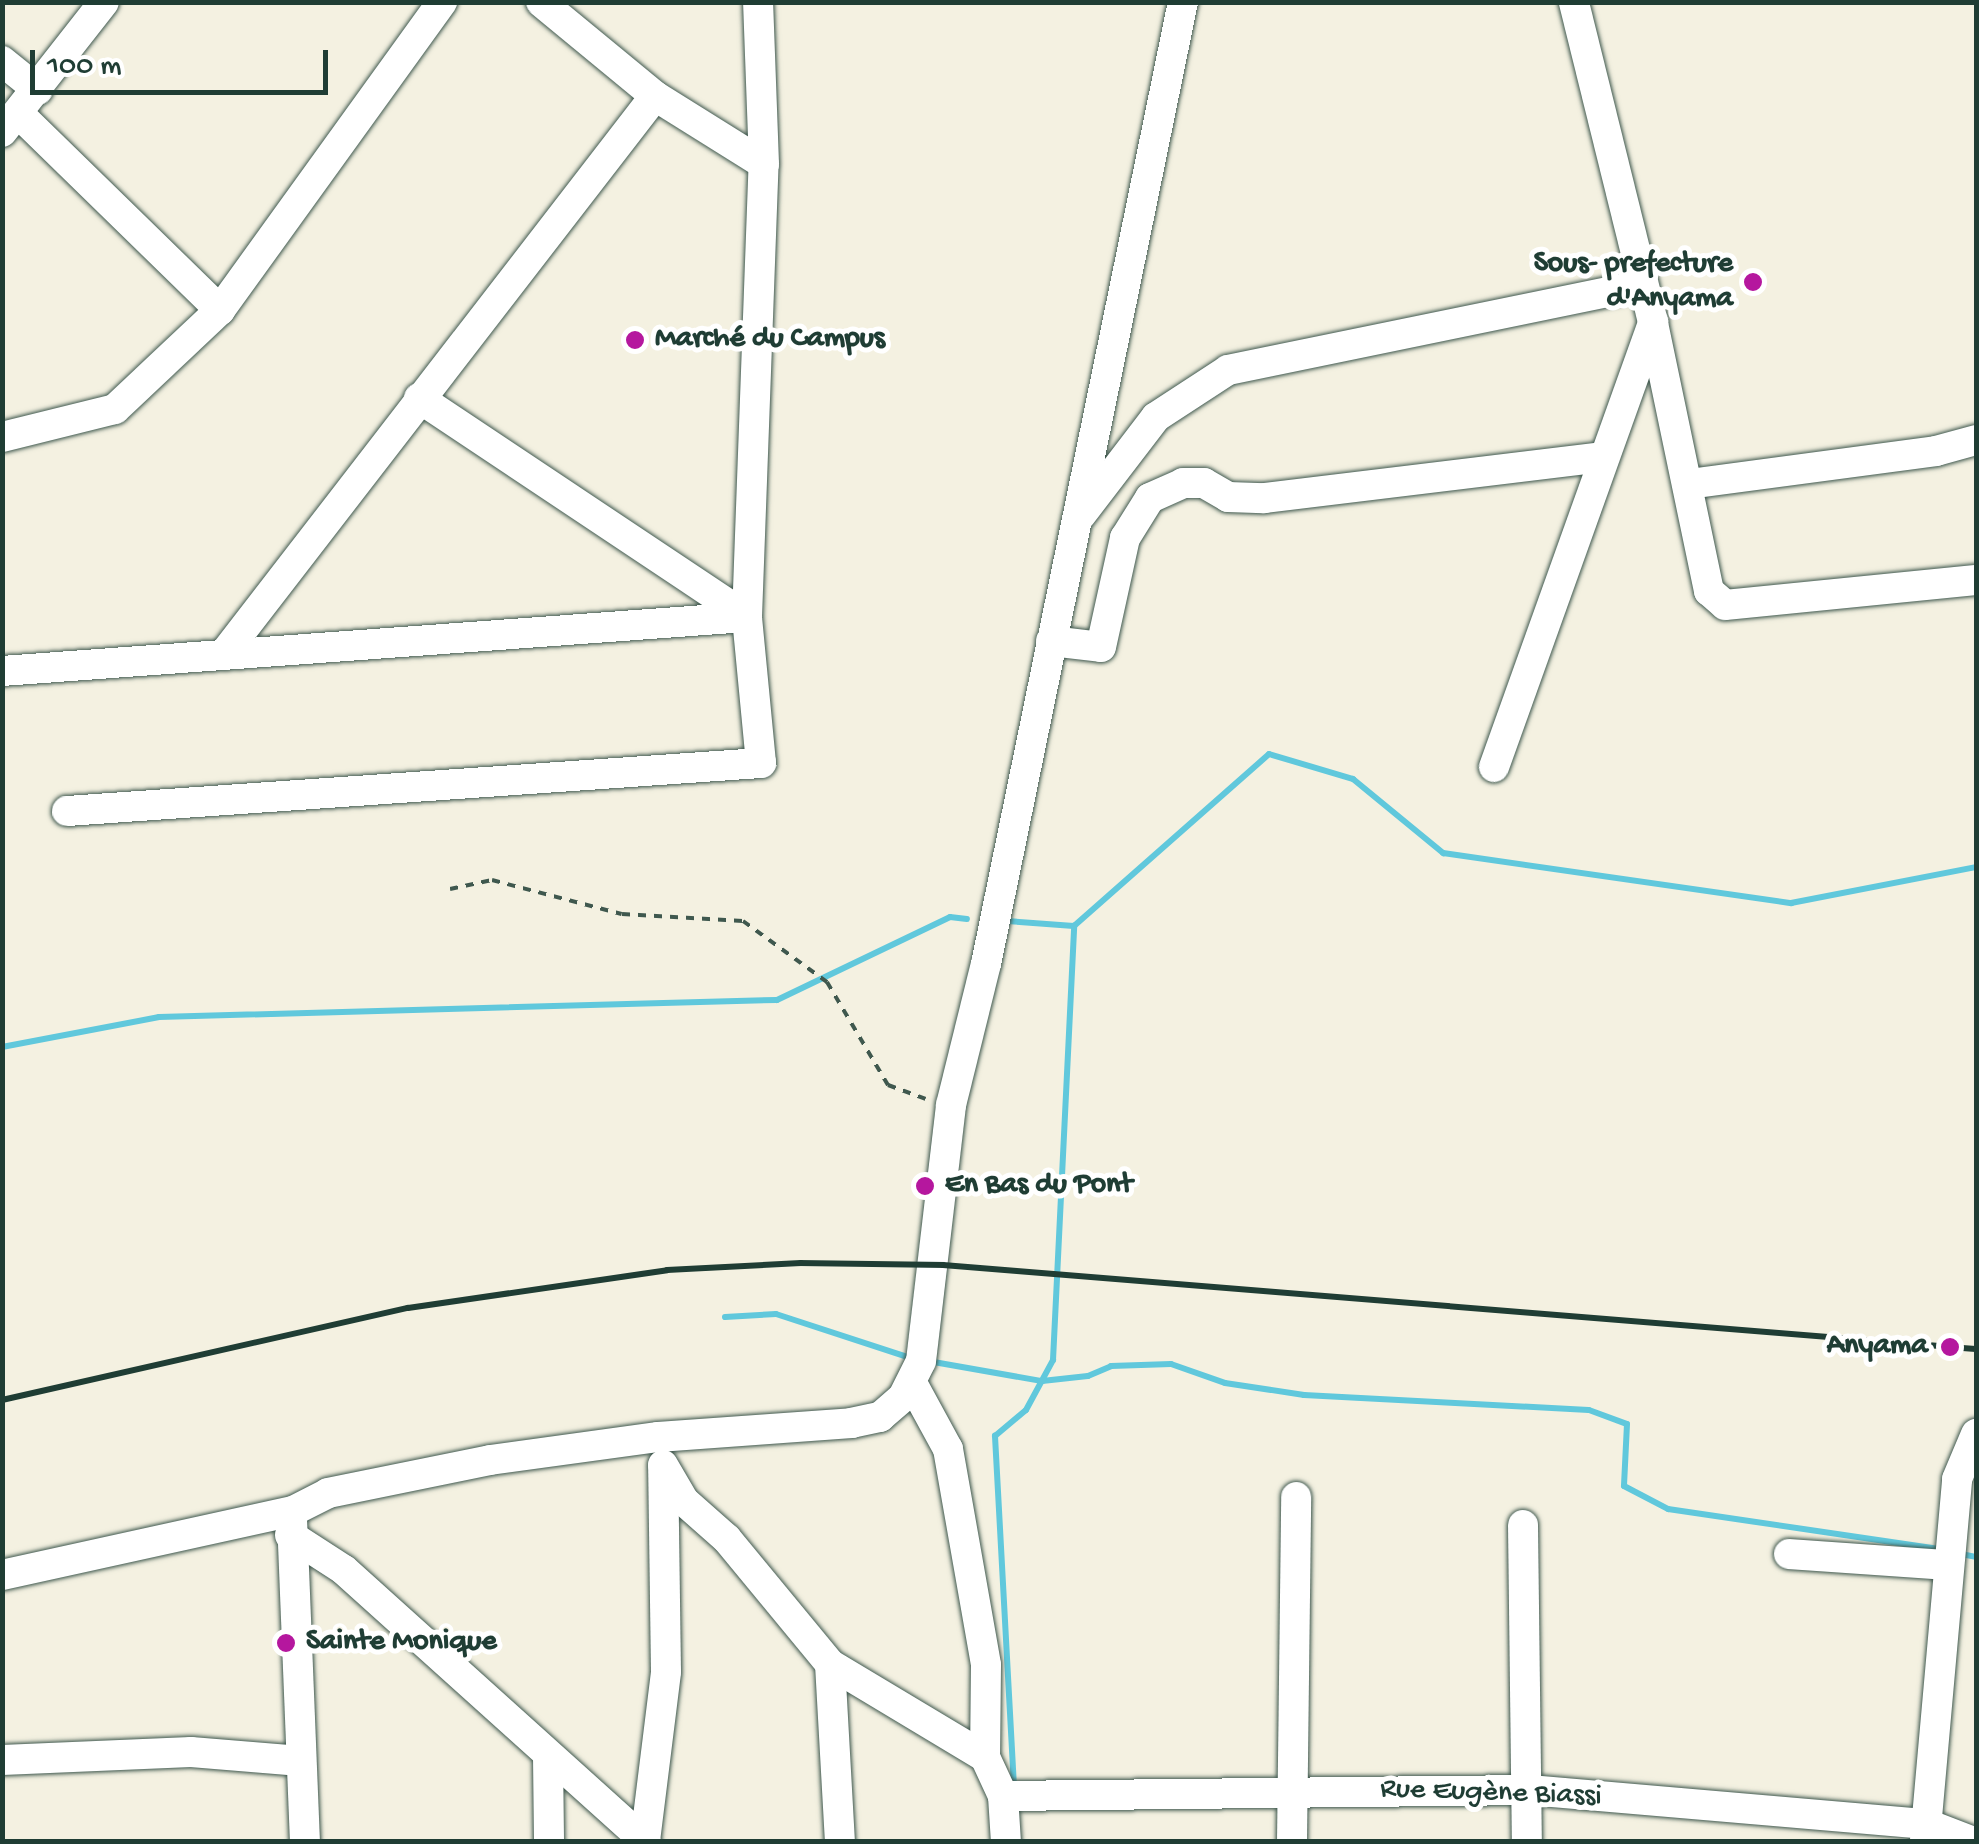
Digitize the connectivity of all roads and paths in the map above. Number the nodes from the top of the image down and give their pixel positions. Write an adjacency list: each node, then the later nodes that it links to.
1 (104, 2): 8 (street)
2 (442, 2): 13 (street)
3 (541, 2): 9 (street)
4 (758, 2): 11 (street)
5 (1184, 2): 20 (street)
6 (1574, 2): 12 (street)
7 (2, 61): 8 (street)
8 (38, 90): 10 (street)
9 (654, 96): 11 (street); 15 (street)
10 (11, 123): 13 (street)
11 (764, 164): 22 (street)
12 (1642, 286): 14 (street); 20 (street)
13 (220, 310): 16 (street)
14 (1652, 322): 18 (street); 19 (street)
15 (419, 398): 22 (street); 24 (street)
16 (2, 437)
17 (1976, 440): 19 (street)
18 (1604, 457): 23 (street); 26 (street)
19 (1689, 484): 21 (street)
20 (1078, 520): 23 (street)
21 (1976, 580)
22 (747, 617): 24 (street); 27 (street)
23 (1051, 641): 29 (street)
24 (224, 654): 25 (street)
25 (2, 671)
26 (1494, 767)
27 (66, 811)
28 (450, 889): 29 (path)
29 (951, 1104): 30 (street)
30 (912, 1383): 32 (street); 42 (street)
31 (1976, 1434): 34 (street)
32 (661, 1451): 35 (street); 40 (street); 50 (street)
33 (1296, 1497): 45 (street)
34 (1964, 1522): 38 (street)
35 (291, 1523): 39 (street); 41 (street); 44 (street)
36 (1523, 1525): 46 (street)
37 (1789, 1554): 38 (street)
38 (1948, 1565): 49 (street)
39 (2, 1575)
40 (830, 1664): 42 (street); 53 (street)
41 (548, 1757): 50 (street); 52 (street)
42 (985, 1757): 47 (street)
43 (2, 1760): 44 (street)
44 (301, 1762): 51 (street)
45 (1296, 1790): 46 (street, Rue Eugène Biassi); 47 (street, Rue Eugène Biassi); 55 (street)
46 (1529, 1790): 49 (street, Rue Eugène Biassi); 56 (street)
47 (1003, 1796): 54 (street)
48 (1976, 1816): 49 (street)
49 (1943, 1834)
50 (645, 1841)
51 (305, 1842)
52 (549, 1842)
53 (840, 1842)
54 (1006, 1842)
55 (1292, 1842)
56 (1527, 1842)

